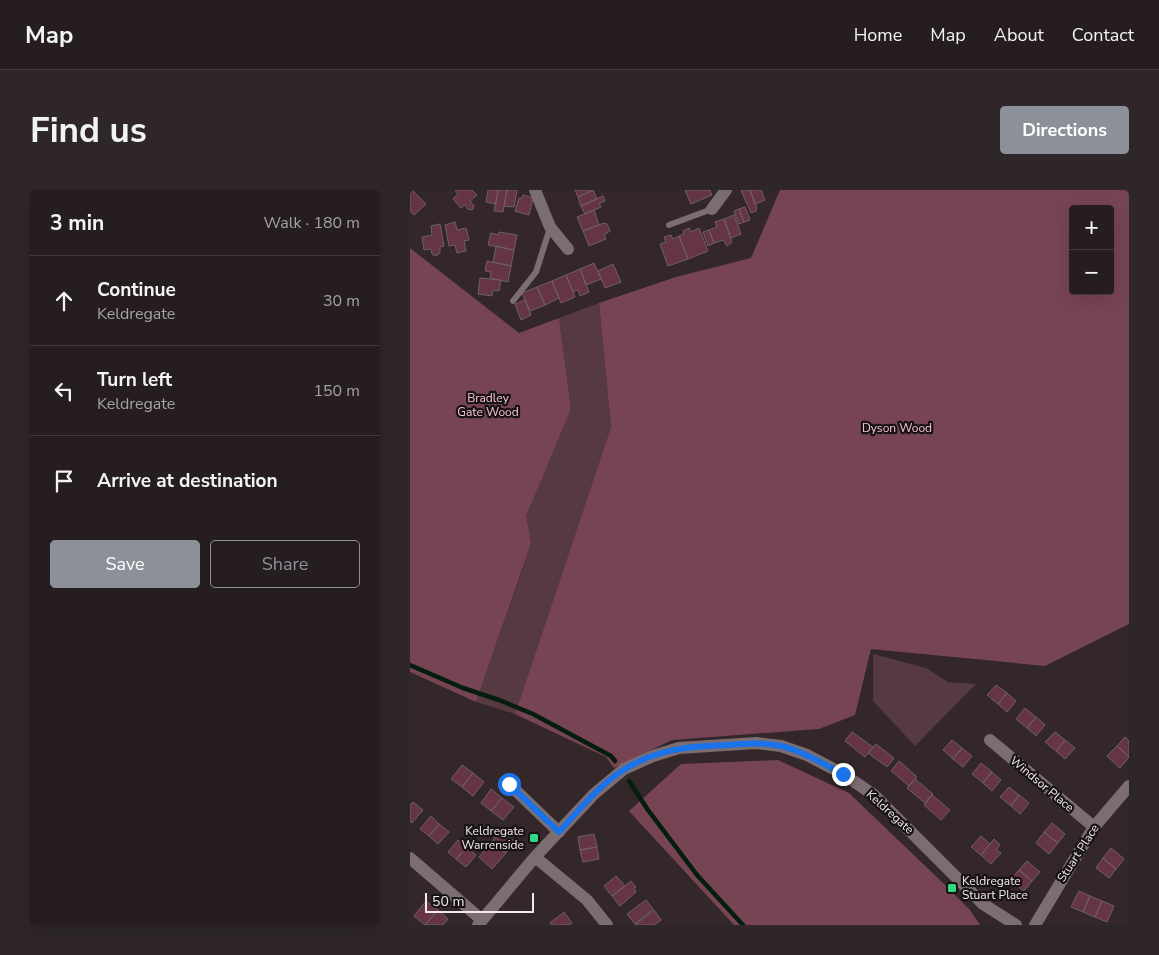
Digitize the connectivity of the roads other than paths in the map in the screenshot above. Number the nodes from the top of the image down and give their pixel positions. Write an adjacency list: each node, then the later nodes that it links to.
1 (535, 190): 5 (street)
2 (726, 190): 3 (street)
3 (712, 209): 4 (lane)
4 (669, 225)
5 (550, 227): 6 (street); 7 (lane)
6 (568, 249)
7 (513, 301)
8 (990, 740): 11 (street, Windsor Place)
9 (512, 781): 12 (street)
10 (1129, 786): 11 (street, Stuart Place)
11 (1094, 827): 18 (street, Stuart Place)
12 (559, 832): 13 (street, Keldregate); 17 (street, Keldregate)
13 (536, 857): 15 (street, Keldregate); 16 (street)
14 (410, 858): 15 (street)
15 (480, 923)
16 (607, 925)
17 (1016, 925)
18 (1034, 925)

